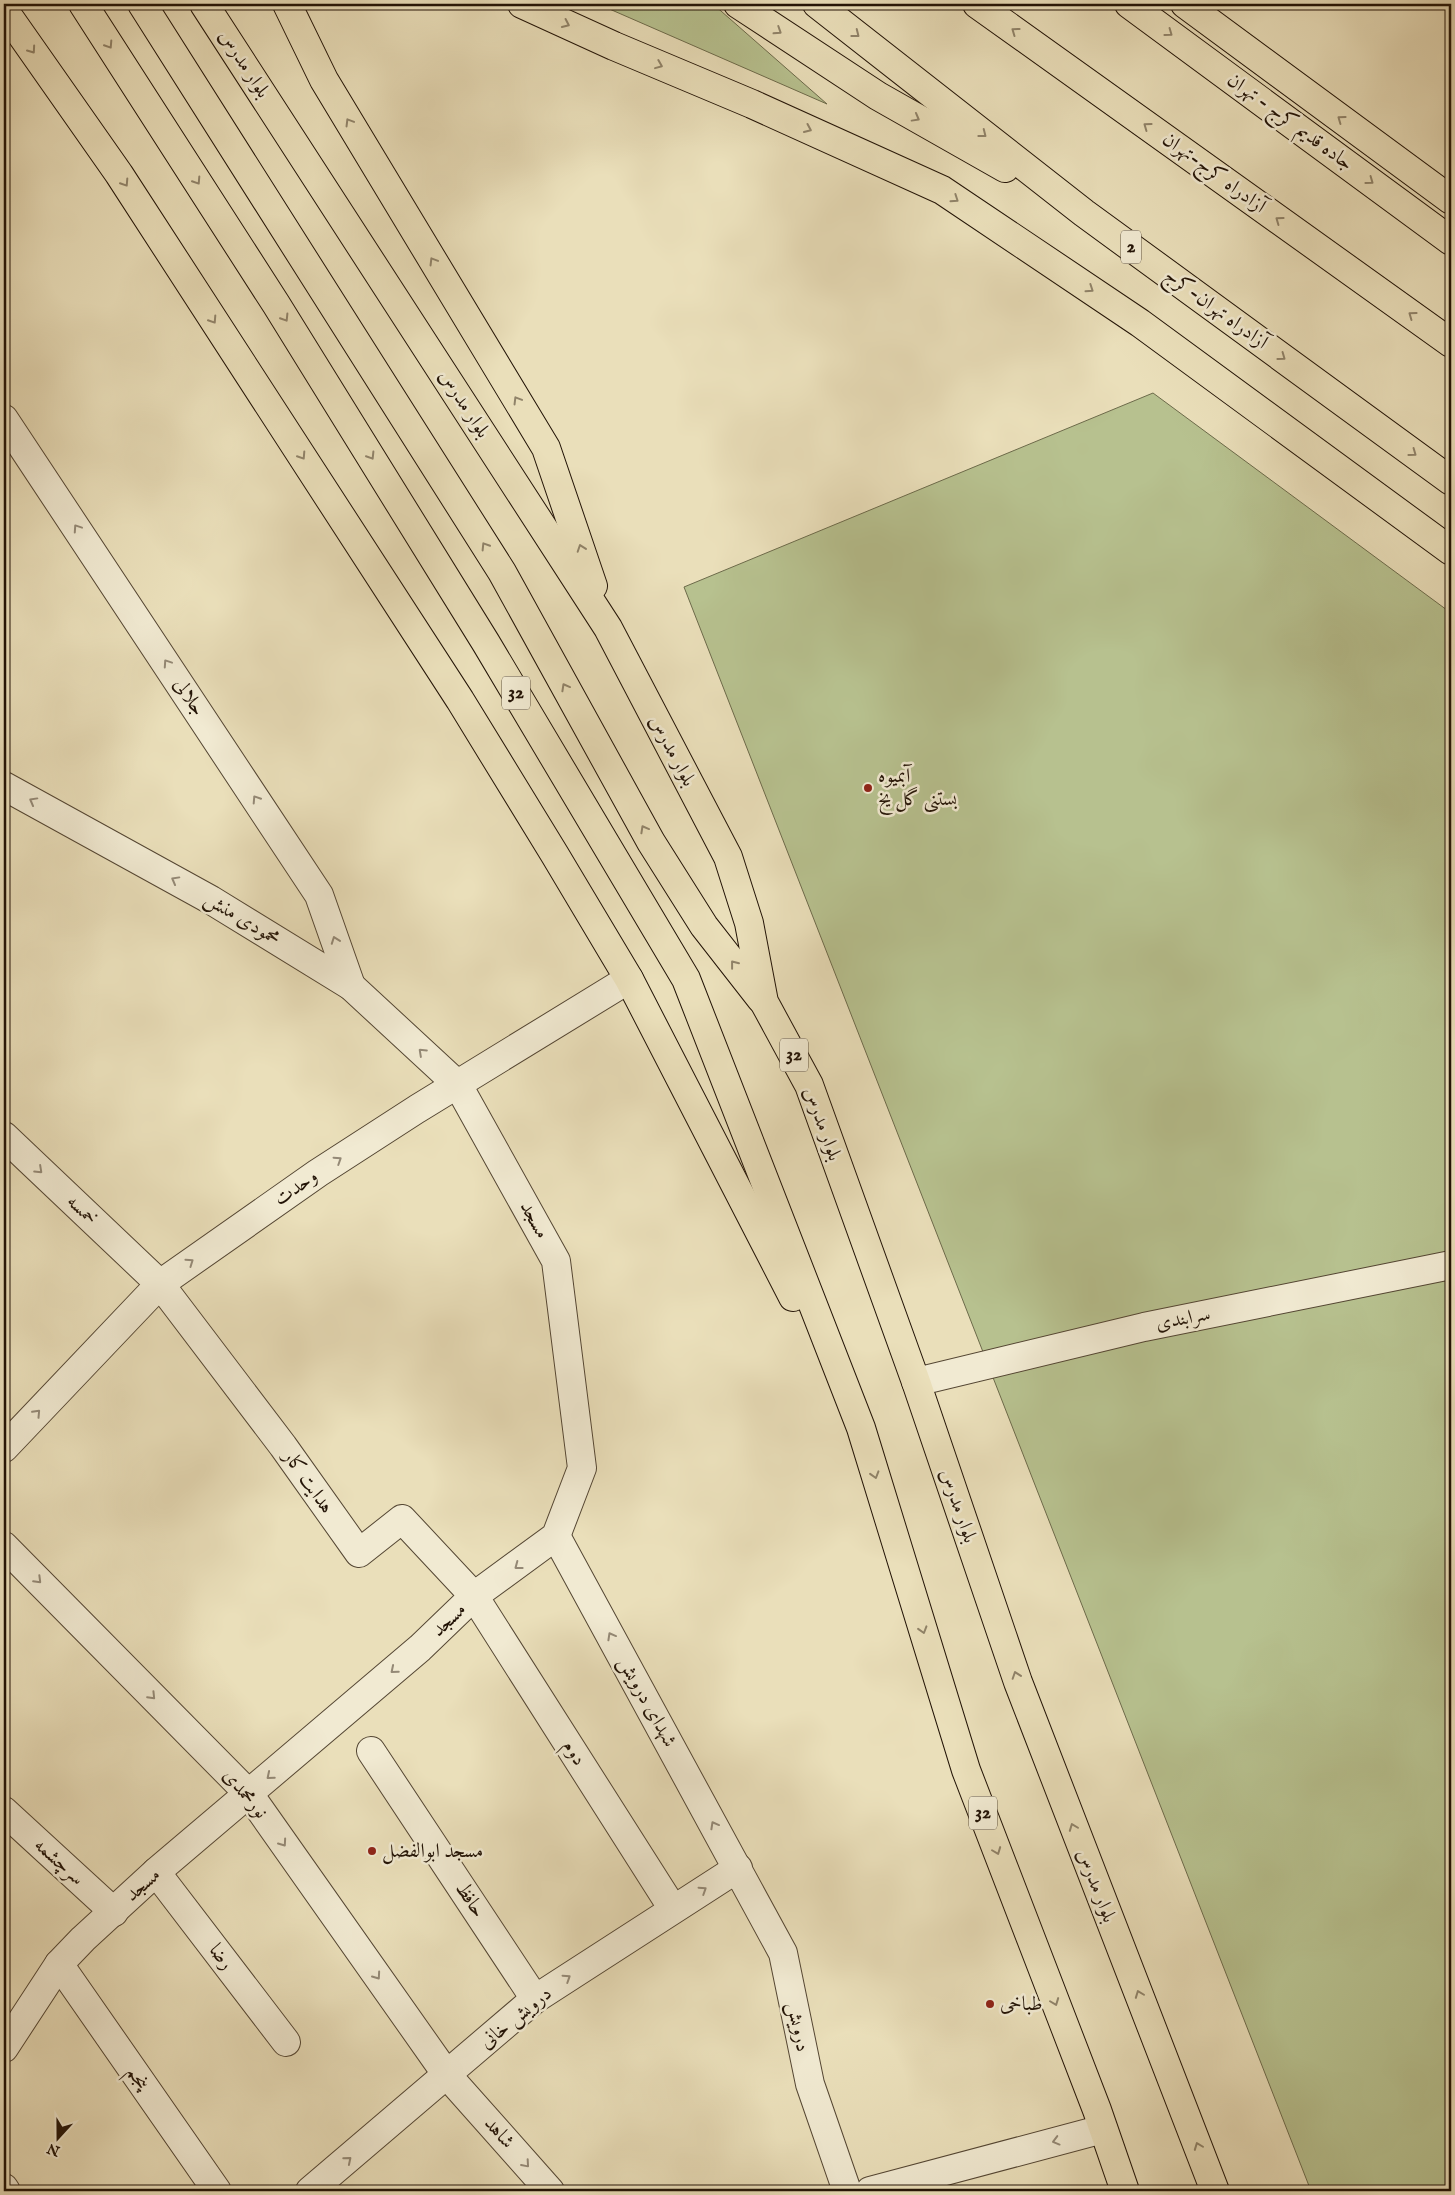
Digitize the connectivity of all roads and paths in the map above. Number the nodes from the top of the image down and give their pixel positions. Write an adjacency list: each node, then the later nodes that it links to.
1 (83, 4): 29 (highway, 32, one-way to 29)
2 (142, 4): 23 (highway, one-way to 2)
3 (204, 4): 19 (highway, بلوار مدرس / 32)
4 (286, 4): 19 (highway, one-way to 4)
5 (522, 4): 18 (highway, one-way to 18)
6 (738, 4): 13 (highway, one-way to 13)
7 (817, 4): 13 (highway, آزادراه تهران-کرج / 2, one-way to 13)
8 (977, 4): 15 (highway, آزادراه کرج-تهران, one-way to 8)
9 (1129, 4): 14 (highway, جاده قدیم کرج - تهران, one-way to 14)
10 (1185, 4): 12 (highway, جاده قدیم کرج - تهران, one-way to 10)
11 (4, 10): 21 (highway, one-way to 21)
12 (1451, 200)
13 (1084, 213): 17 (highway, آزادراه تهران-کرج / 2, one-way to 17)
14 (1451, 241)
15 (1451, 343)
16 (4, 419): 22 (street, جلالی, one-way to 16)
17 (1451, 481)
18 (1451, 550)
19 (608, 628): 23 (highway, بلوار مدرس / 32)
20 (4, 786): 22 (street, محمودی منش, one-way to 20)
21 (629, 979): 24 (street, وحدت); 29 (highway)
22 (351, 986): 24 (street, محمودی منش, one-way to 22)
23 (764, 1002): 28 (highway, بلوار مدرس / 32)
24 (458, 1085): 27 (street, وحدت, one-way to 24); 31 (street, مسجد)
25 (4, 1136): 27 (street, خمسه, one-way to 27)
26 (1451, 1265): 28 (street, سرابندی)
27 (160, 1284): 30 (street, وحدت, one-way to 27); 33 (street, هدایت کار)
28 (916, 1382): 53 (highway, بلوار مدرس / 32, one-way to 28)
29 (861, 1428): 46 (highway, 32, one-way to 46)
30 (4, 1448)
31 (556, 1536): 33 (street, مسجد, one-way to 33); 37 (street, شهدای درویش, one-way to 31)
32 (4, 1546): 35 (street, نورمحمدی, one-way to 35)
33 (474, 1596): 35 (street, مسجد, one-way to 35); 39 (street, دوم)
34 (371, 1751): 42 (street, حافظ)
35 (249, 1794): 38 (street, مسجد); 45 (street, نورمحمدی, one-way to 45)
36 (4, 1811): 40 (street, سرچشمه)
37 (738, 1868): 39 (street, درویش خانی, one-way to 37); 50 (street, درویش)
38 (156, 1872): 40 (street, مسجد); 43 (street, رضا)
39 (673, 1909): 42 (street, درویش خانی, one-way to 39)
40 (114, 1912): 41 (street, مسجد)
41 (59, 1964): 44 (street, مسجد); 47 (street, پنجم)
42 (535, 1999): 45 (street, درویش خانی)
43 (286, 2042)
44 (4, 2048)
45 (447, 2075): 48 (street, درویش خانی, one-way to 45); 49 (street, شاهد, one-way to 49)
46 (1103, 2128): 51 (street, one-way to 51); 52 (highway, 32)
47 (217, 2191)
48 (310, 2191)
49 (550, 2191)
50 (848, 2191)
51 (870, 2191)
52 (1124, 2191)
53 (1215, 2191)

